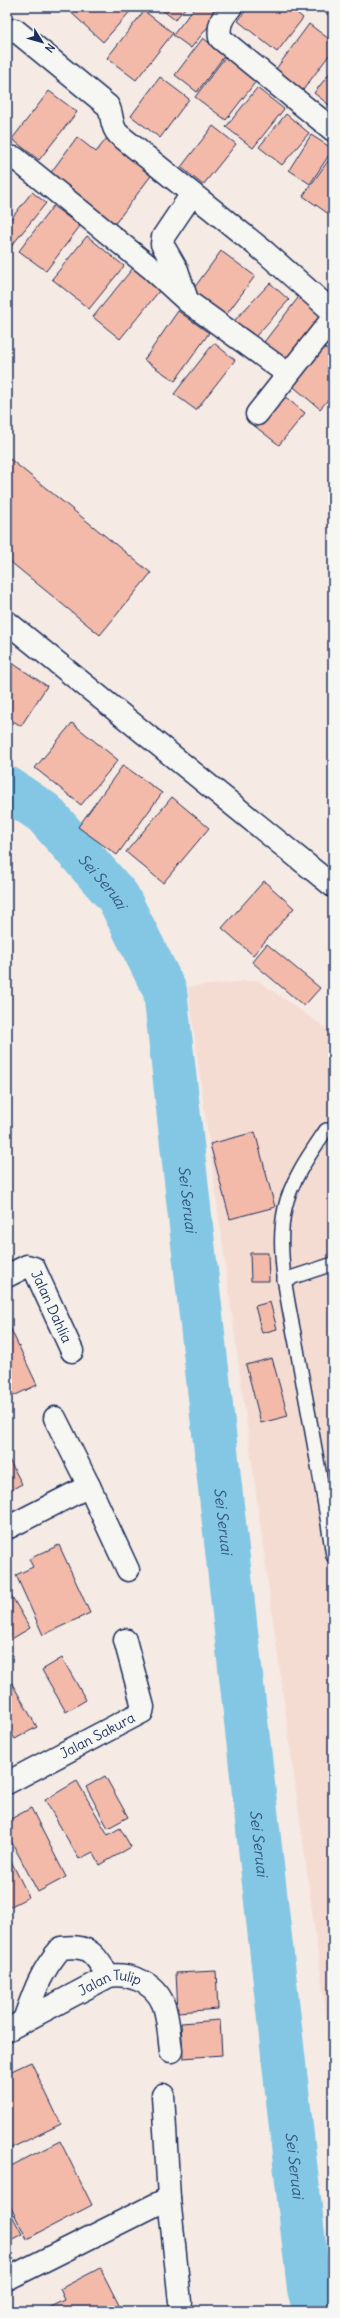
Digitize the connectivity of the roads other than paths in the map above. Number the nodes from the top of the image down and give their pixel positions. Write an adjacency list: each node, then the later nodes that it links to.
1 (231, 7): 3 (street)
2 (15, 30): 5 (street)
3 (333, 130)
4 (15, 158): 6 (street)
5 (192, 194): 6 (street); 7 (street)
6 (187, 301): 9 (street)
7 (333, 312)
8 (333, 318): 9 (street)
9 (288, 374): 10 (street)
10 (257, 414)
11 (7, 622): 12 (street)
12 (333, 886)
13 (326, 1130): 16 (lane)
14 (333, 1264): 16 (lane)
15 (7, 1276): 17 (street, Jalan Dahlia)
16 (284, 1280): 21 (lane)
17 (72, 1351)
18 (55, 1418): 19 (street)
19 (90, 1486): 20 (street); 22 (street)
20 (7, 1528)
21 (333, 1556)
22 (128, 1570)
23 (126, 1640): 24 (street, Jalan Sakura)
24 (7, 1783)
25 (109, 1976): 26 (street, Jalan Tulip); 26 (street); 27 (street, Jalan Tulip)
26 (16, 2025)
27 (171, 2051)
28 (164, 2096): 29 (street)
29 (169, 2198): 30 (street); 31 (street)
30 (7, 2279)
31 (180, 2302)

